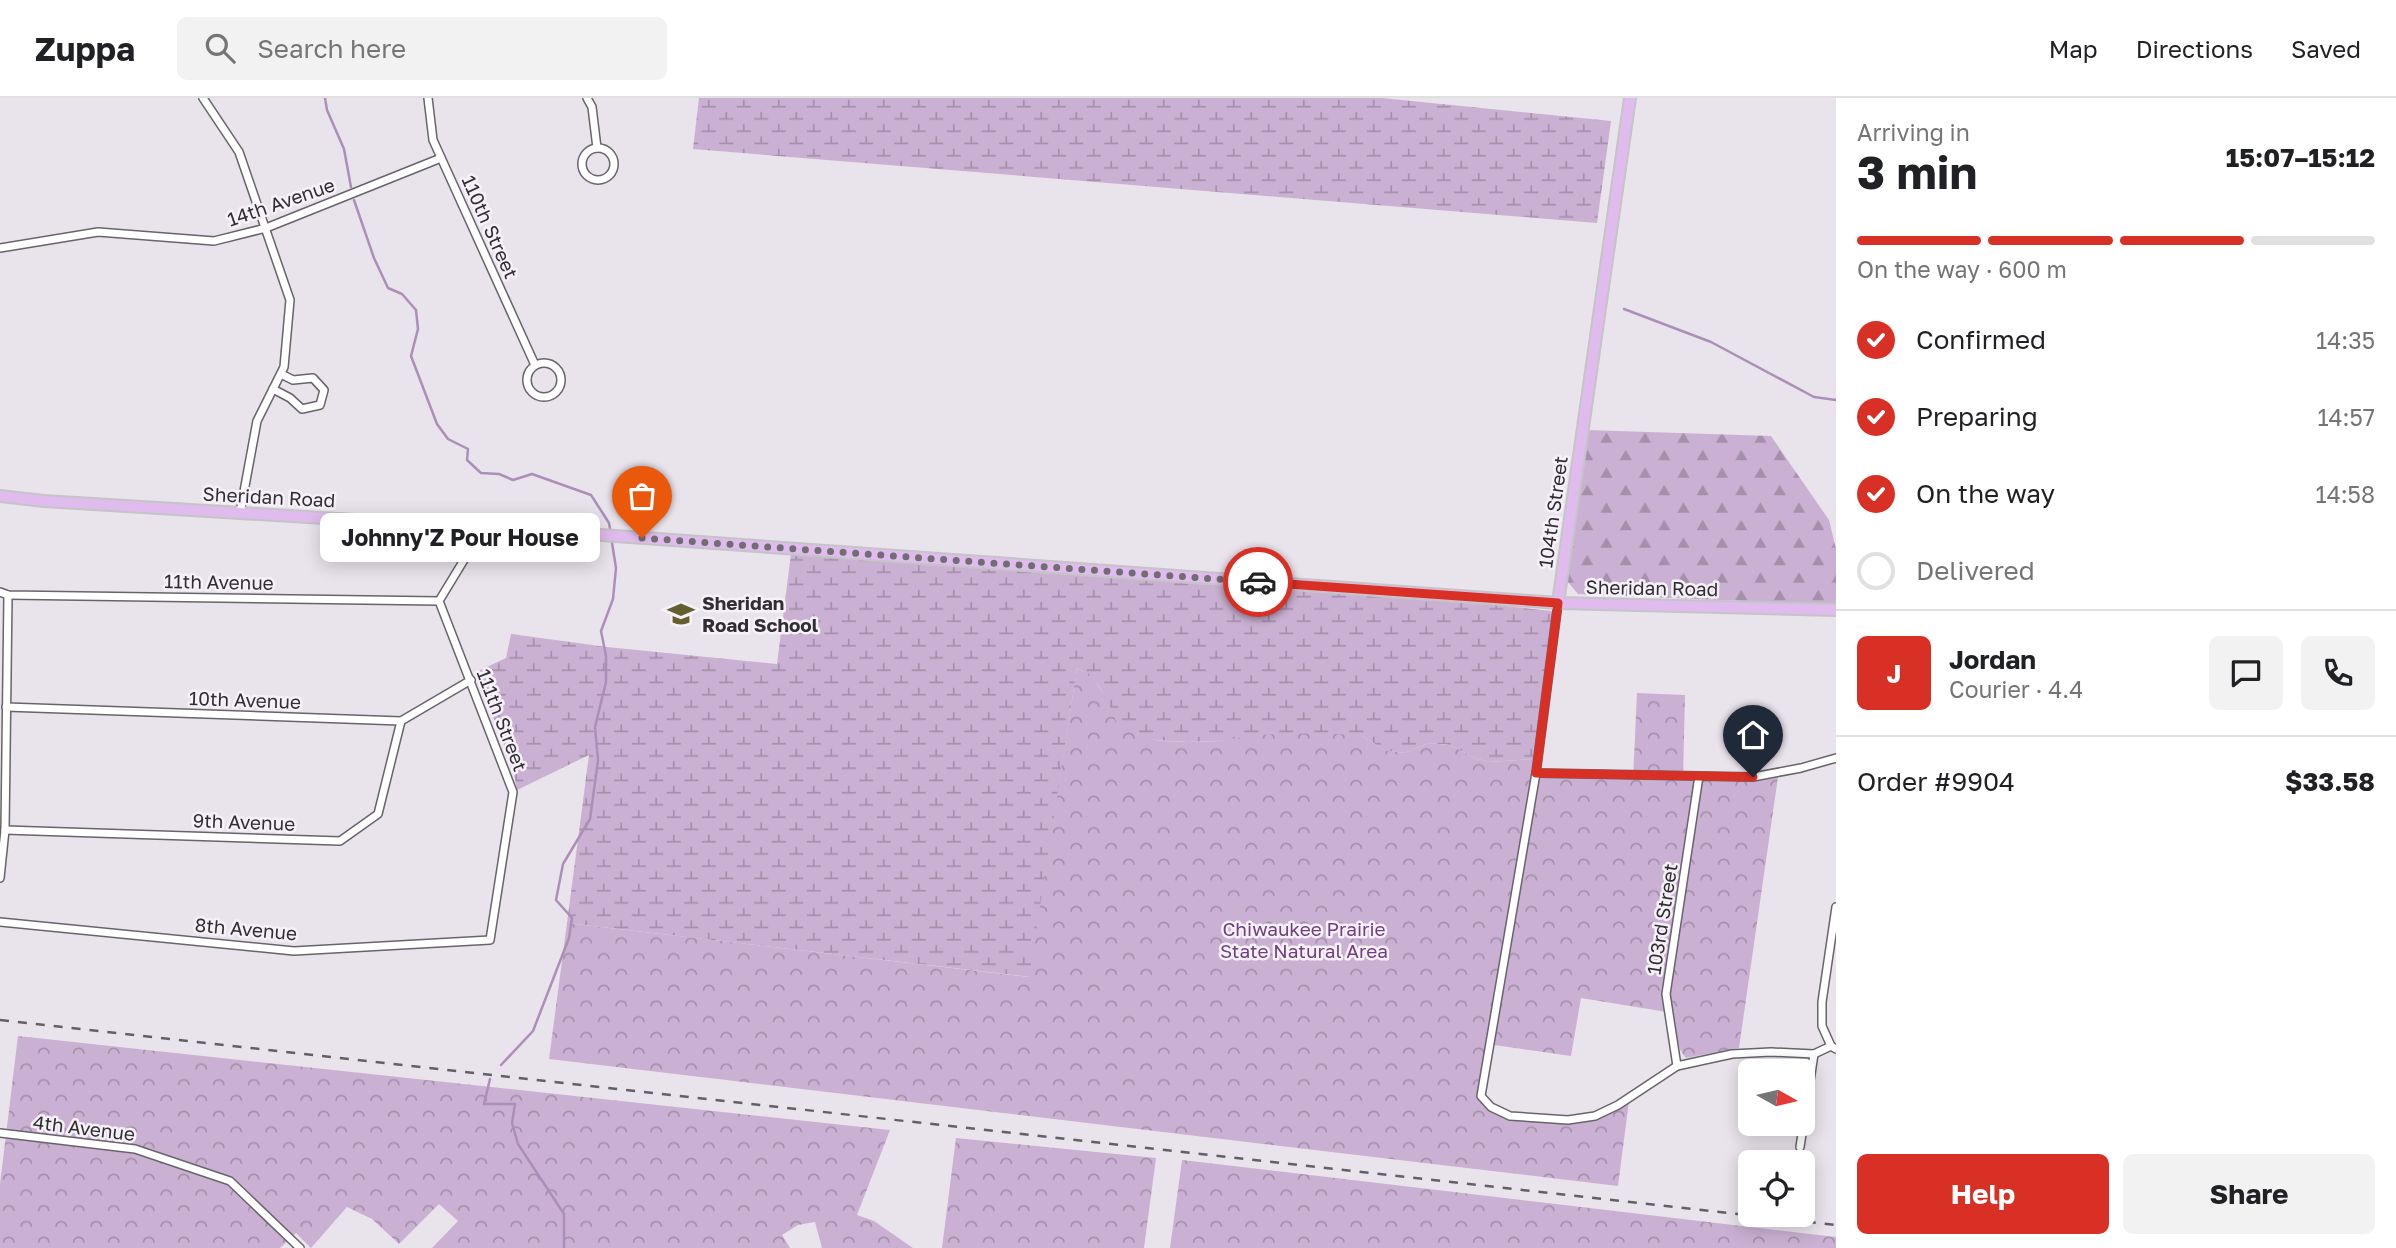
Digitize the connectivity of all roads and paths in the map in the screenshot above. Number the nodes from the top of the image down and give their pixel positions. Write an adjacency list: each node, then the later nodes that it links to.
1 (203, 98): 7 (street)
2 (428, 98): 6 (street, 110th Street)
3 (587, 98): 5 (street)
4 (1630, 98): 17 (main road, 104th Street)
5 (597, 148): 5 (street)
6 (441, 158): 7 (street, 14th Avenue); 9 (street, 110th Street)
7 (266, 228): 8 (street, 14th Avenue); 10 (street)
8 (0, 248)
9 (535, 365): 9 (street, 110th Street)
10 (281, 374): 11 (street); 11 (street)
11 (273, 389): 13 (street)
12 (0, 496): 13 (main road, Sheridan Road)
13 (240, 513): 14 (main road, Sheridan Road)
14 (484, 527): 16 (street); 17 (main road, Sheridan Road)
15 (4, 593): 16 (street, 11th Avenue); 20 (street)
16 (439, 601): 19 (street, 111th Street)
17 (1558, 603): 18 (main road, Sheridan Road); 23 (street, 104th Street)
18 (1836, 610)
19 (471, 680): 21 (street); 29 (street, 111th Street)
20 (6, 707): 21 (street, 10th Avenue); 25 (street)
21 (401, 721): 25 (street, 9th Avenue)
22 (1836, 758): 24 (street)
23 (1536, 773): 24 (street); 32 (street, 104th Street)
24 (1699, 776): 32 (street, 103rd Street)
25 (5, 830): 26 (street)
26 (0, 878)
27 (1836, 907): 30 (street)
28 (0, 922): 29 (street, 8th Avenue)
29 (490, 940)
30 (1834, 1047): 31 (street)
31 (1814, 1054): 32 (street); 34 (street)
32 (1677, 1066)
33 (0, 1133): 35 (street, 4th Avenue)
34 (1800, 1147)
35 (299, 1248)

